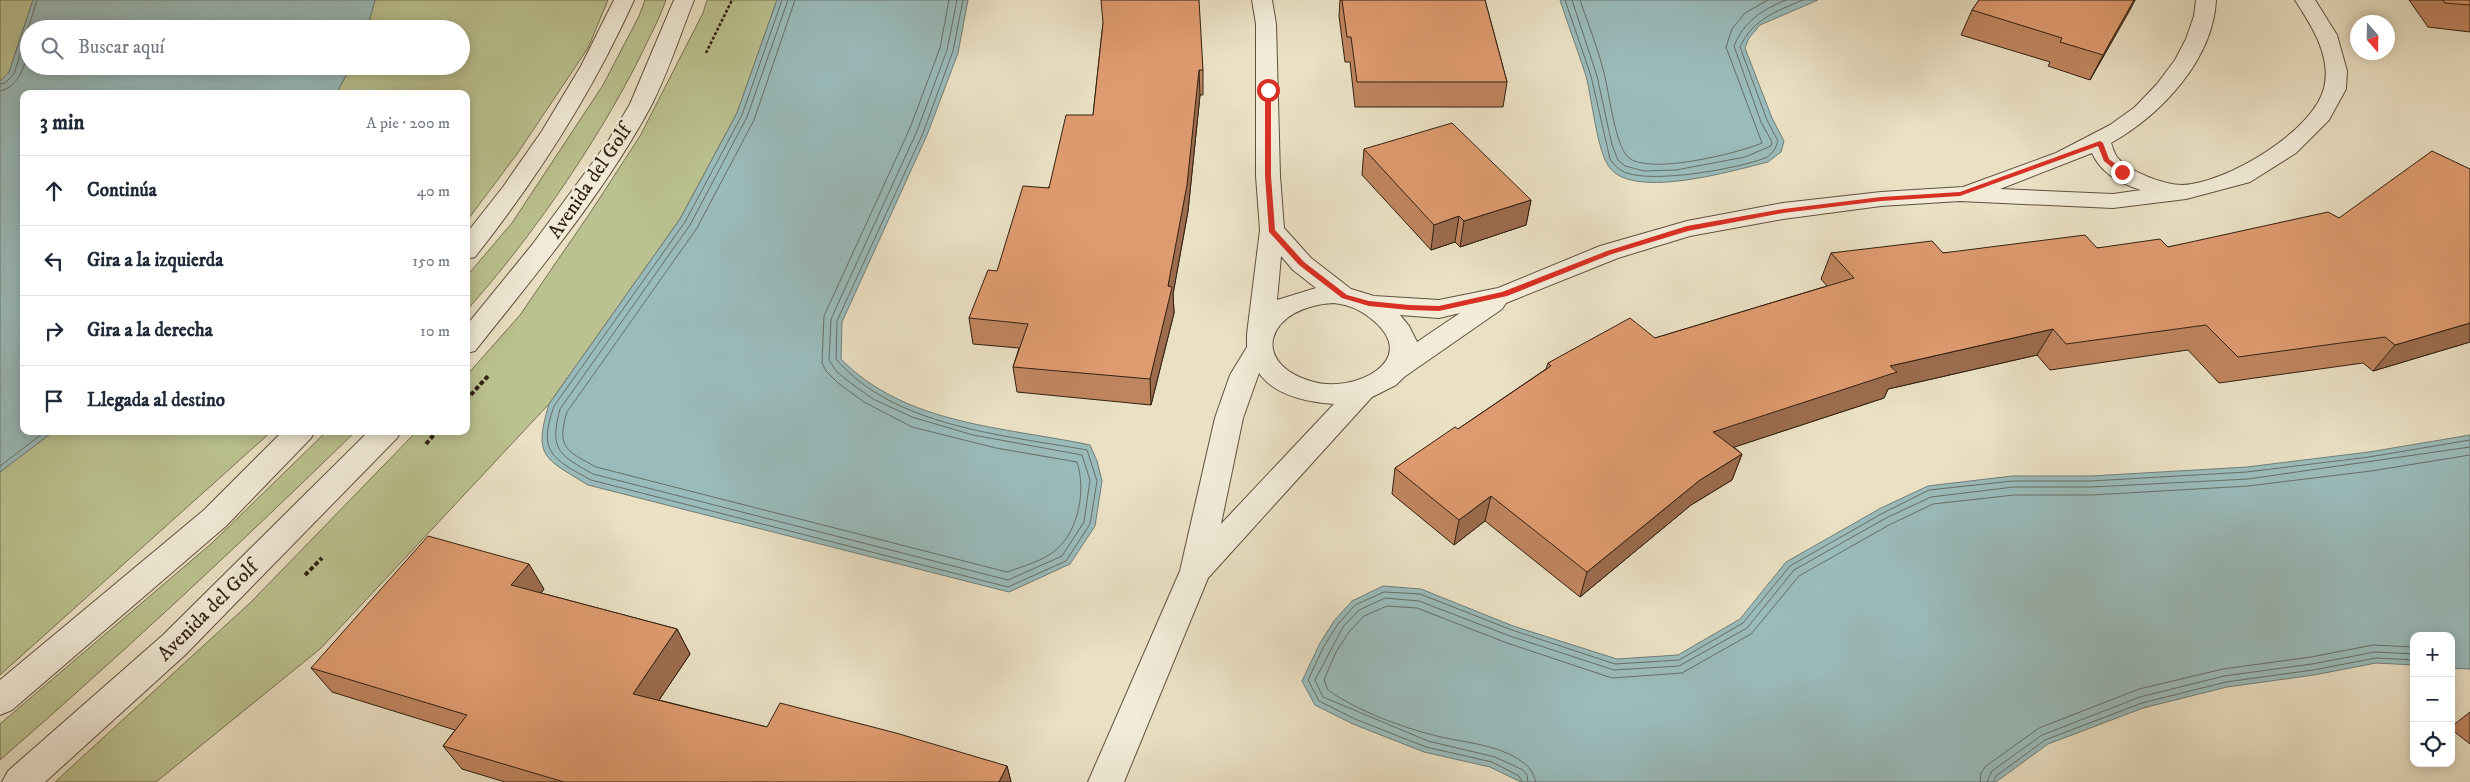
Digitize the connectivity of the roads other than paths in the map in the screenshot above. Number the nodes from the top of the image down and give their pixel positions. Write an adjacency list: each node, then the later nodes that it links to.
1 (624, 0): 10 (street)
2 (684, 0): 13 (street, Avenida del Golf)
3 (1262, 0): 9 (street)
4 (2206, 0): 6 (street)
5 (2305, 0): 7 (street)
6 (2100, 143): 7 (street); 8 (street)
7 (2186, 192): 8 (street)
8 (1960, 194): 11 (street)
9 (1272, 230): 12 (street); 14 (street)
10 (470, 246)
11 (1504, 295): 12 (street); 15 (street)
12 (1357, 300): 14 (street); 15 (street)
13 (470, 339)
14 (1260, 341): 16 (street); 19 (street)
15 (1397, 370): 16 (street)
16 (1361, 392): 19 (street)
17 (297, 435): 20 (street)
18 (383, 435): 21 (street, Avenida del Golf)
19 (1196, 572): 22 (street)
20 (0, 700)
21 (20, 782)
22 (1106, 782)

